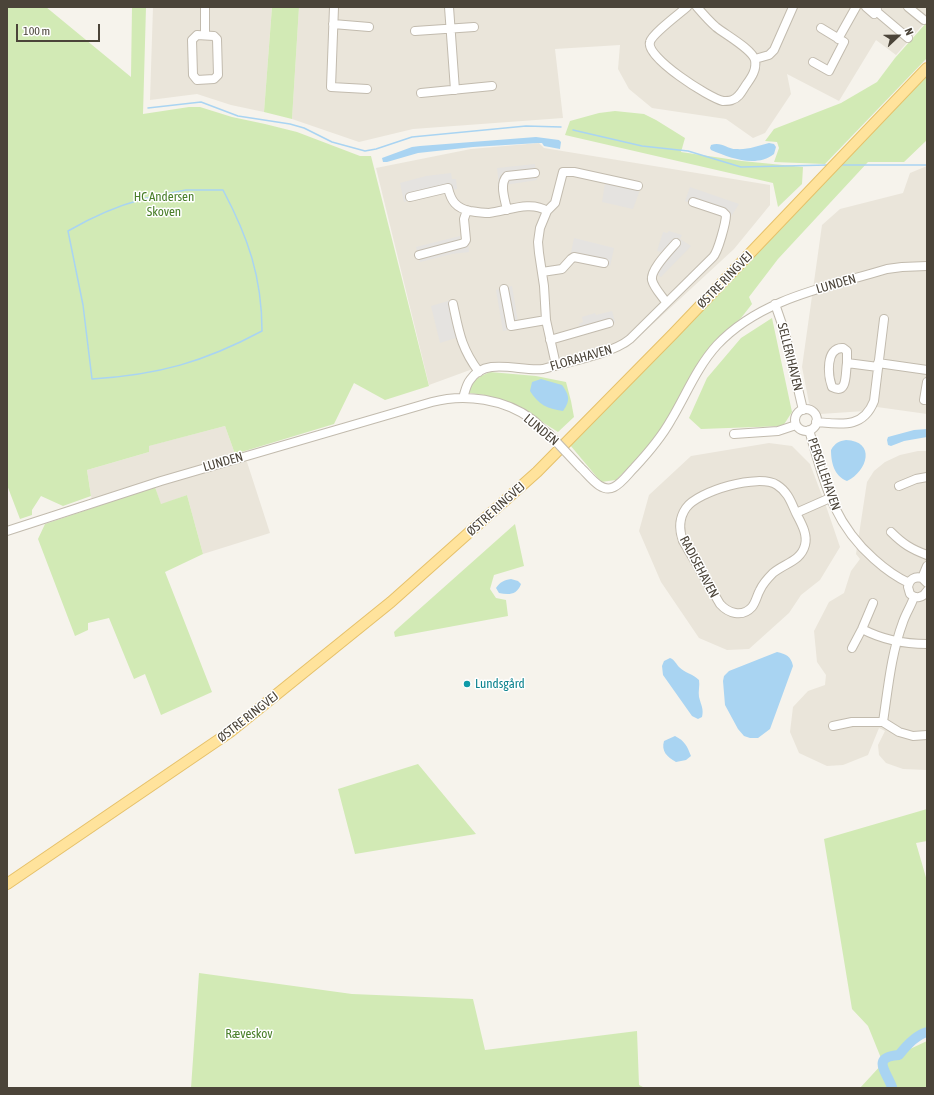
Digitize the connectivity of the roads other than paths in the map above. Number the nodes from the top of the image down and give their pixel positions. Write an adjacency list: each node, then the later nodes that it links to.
1 (205, 7): 18 (street)
2 (334, 7): 12 (street)
3 (449, 7): 15 (street)
4 (687, 7): 21 (street)
5 (697, 7): 21 (street)
6 (793, 7): 21 (street)
7 (856, 7): 20 (street)
8 (866, 7): 10 (street)
9 (908, 7): 11 (street)
10 (878, 9): 19 (street)
11 (924, 20)
12 (333, 24): 13 (street); 25 (street)
13 (369, 27)
14 (474, 27): 15 (street)
15 (450, 28): 17 (street); 26 (street)
16 (821, 28): 20 (street)
17 (415, 31)
18 (205, 35): 18 (street)
19 (908, 38)
20 (838, 39): 22 (street)
21 (755, 60)
22 (818, 62)
23 (927, 68): 81 (main road, ØSTRE RINGVEJ)
24 (492, 86): 26 (street)
25 (367, 89)
26 (455, 90): 27 (street)
27 (421, 93)
28 (535, 173): 33 (street)
29 (638, 186): 34 (street)
30 (410, 197): 32 (street)
31 (693, 202): 41 (street, FLORAHAVEN)
32 (467, 210): 33 (street); 36 (street)
33 (506, 210): 34 (street)
34 (547, 211): 39 (street)
35 (676, 243): 41 (street)
36 (419, 255)
37 (604, 263): 39 (street)
38 (927, 266): 43 (street, LUNDEN)
39 (542, 272): 45 (street)
40 (504, 289): 45 (street)
41 (666, 302): 50 (street, FLORAHAVEN)
42 (453, 304): 52 (street)
43 (775, 304): 54 (street, LUNDEN, bridge); 56 (street, SELLERIHAVEN)
44 (884, 319): 49 (street)
45 (546, 320): 47 (street)
46 (609, 324): 47 (street)
47 (550, 340): 50 (street)
48 (847, 364): 48 (street); 49 (street)
49 (878, 365): 51 (street); 57 (street)
50 (556, 366): 52 (street, FLORAHAVEN)
51 (927, 370)
52 (479, 372): 54 (street)
53 (927, 382): 55 (street)
54 (462, 398): 65 (street, LUNDEN)
55 (924, 400)
56 (803, 410): 57 (street); 58 (street)
57 (816, 422): 59 (street)
58 (796, 425): 59 (street); 60 (street)
59 (809, 430): 63 (street, PERSILLEHAVEN)
60 (734, 434)
61 (927, 478): 62 (street)
62 (899, 486)
63 (830, 498): 64 (street); 70 (street, PERSILLEHAVEN)
64 (796, 513): 64 (street, RADISEHAVEN)
65 (7, 531)
66 (890, 532): 67 (street)
67 (927, 555)
68 (927, 566): 69 (street)
69 (925, 581): 70 (street)
70 (909, 583): 72 (street)
71 (927, 591): 72 (street)
72 (914, 597): 75 (street)
73 (873, 603): 74 (street)
74 (862, 629): 75 (street); 77 (street)
75 (897, 642): 76 (street); 78 (street)
76 (927, 644)
77 (852, 648)
78 (883, 722): 79 (street); 80 (street)
79 (833, 726)
80 (927, 735)
81 (7, 884)

